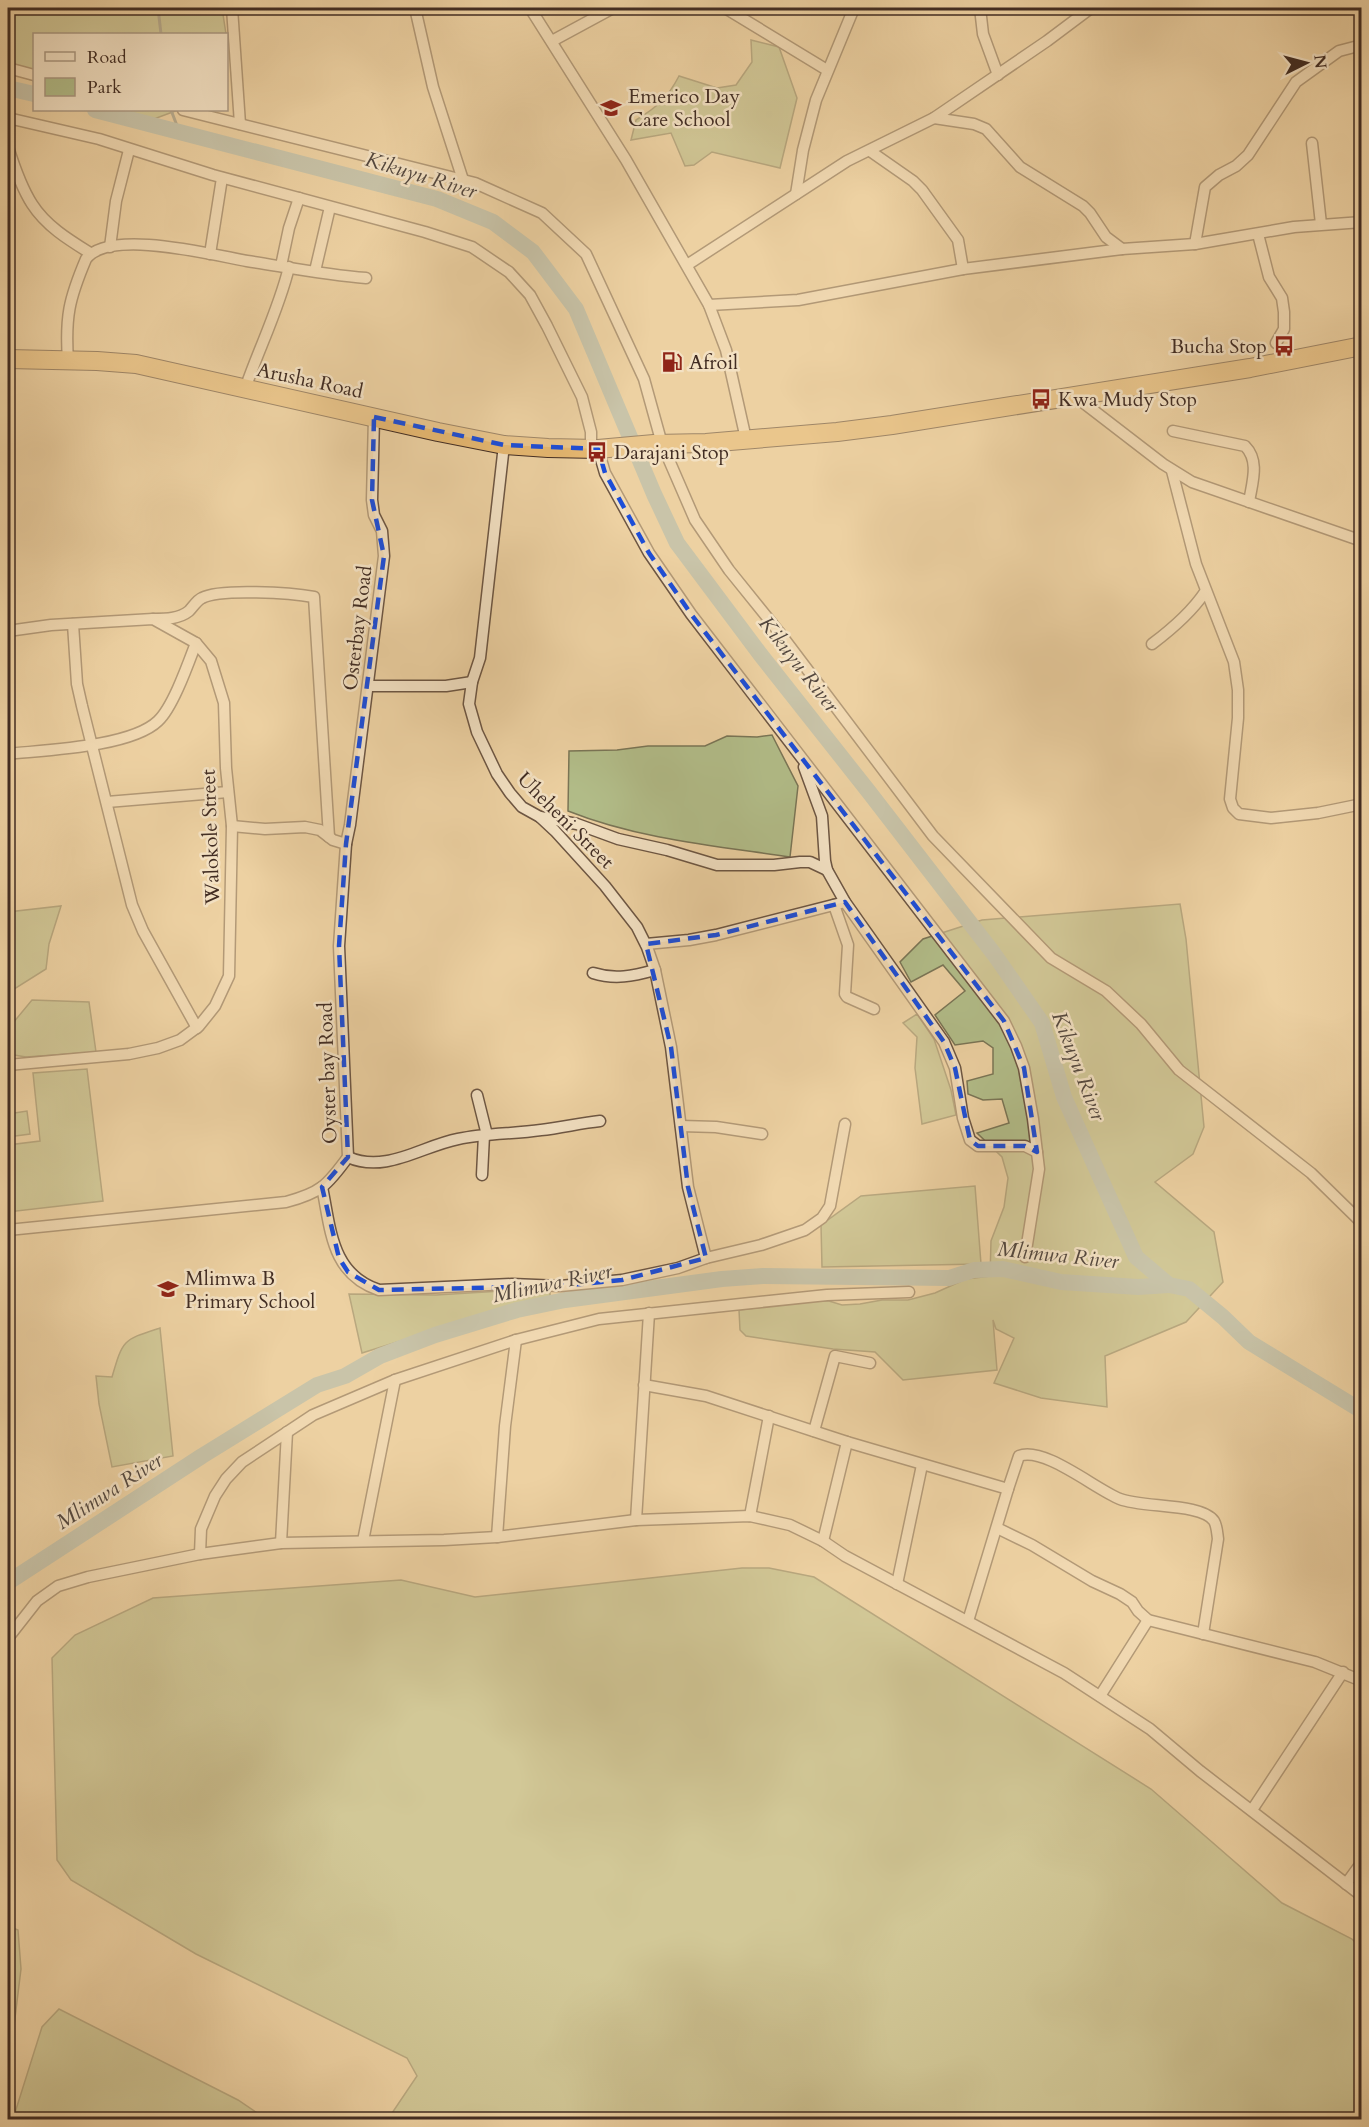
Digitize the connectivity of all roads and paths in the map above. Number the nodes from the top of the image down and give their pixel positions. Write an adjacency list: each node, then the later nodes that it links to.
1 (232, 8): 18 (street)
2 (415, 8): 24 (street)
3 (530, 8): 9 (street)
4 (613, 8): 9 (street)
5 (725, 8): 12 (street)
6 (854, 8): 12 (street)
7 (980, 8): 14 (street)
8 (1091, 8): 14 (street)
9 (552, 41): 36 (street)
10 (1362, 45): 31 (street)
11 (8, 68): 13 (street)
12 (827, 70): 25 (street)
13 (33, 75)
14 (998, 75): 17 (street)
15 (187, 111): 18 (street)
16 (8, 118): 21 (street)
17 (934, 118): 22 (street); 33 (street)
18 (240, 124): 24 (street)
19 (1312, 142): 29 (street)
20 (8, 147): 34 (street)
21 (129, 150): 23 (street); 32 (street)
22 (870, 151): 25 (street); 38 (street)
23 (222, 178): 26 (street); 35 (street)
24 (463, 180): 51 (street)
25 (796, 194): 36 (street)
26 (299, 198): 27 (street); 37 (street)
27 (330, 207): 39 (street); 53 (street)
28 (1362, 222): 29 (street)
29 (1321, 224): 30 (street)
30 (1258, 234): 31 (street); 42 (street)
31 (1195, 244): 33 (street)
32 (110, 247): 34 (street); 35 (street)
33 (1122, 249): 38 (street)
34 (90, 254): 45 (street)
35 (210, 254): 37 (street)
36 (687, 265): 41 (street)
37 (285, 267): 39 (street); 46 (street)
38 (963, 269): 41 (street)
39 (315, 271): 40 (street)
40 (366, 278)
41 (709, 305): 50 (street)
42 (1275, 343)
43 (1362, 346): 47 (highway, Arusha Road)
44 (8, 359): 45 (highway, Arusha Road)
45 (68, 361): 46 (highway, Arusha Road)
46 (245, 389): 48 (highway, Arusha Road)
47 (1076, 397): 50 (highway, Arusha Road); 54 (street)
48 (374, 417): 52 (highway, Arusha Road); 64 (street, Osterbay Road)
49 (1173, 431): 55 (street)
50 (746, 439): 51 (highway, Arusha Road)
51 (658, 444): 53 (highway, Arusha Road); 93 (street)
52 (504, 445): 53 (highway, Arusha Road); 63 (street, Uheheni Street)
53 (597, 449): 67 (street)
54 (1172, 471): 55 (street); 57 (street)
55 (1249, 502): 56 (street)
56 (1362, 541)
57 (1205, 592): 62 (street); 70 (street)
58 (153, 619): 59 (street); 61 (street, Walokole Street); 73 (street)
59 (73, 624): 60 (street); 65 (street)
60 (8, 631)
61 (196, 643): 65 (street); 68 (street, Walokole Street)
62 (1152, 644)
63 (472, 682): 64 (street); 71 (street, Uheheni Street)
64 (368, 686): 74 (street, Osterbay Road)
65 (91, 745): 66 (street); 69 (street)
66 (8, 754)
67 (799, 754): 75 (street); 89 (street)
68 (228, 792): 69 (street); 72 (street, Walokole Street)
69 (107, 802): 81 (street)
70 (1362, 804)
71 (540, 817): 75 (street); 77 (street, Uheheni Street)
72 (232, 826): 73 (street); 81 (street, Walokole Street)
73 (329, 837): 74 (street)
74 (346, 844): 90 (street, Oyster bay Road)
75 (827, 870): 76 (street)
76 (840, 903): 77 (street); 80 (street); 89 (street)
77 (645, 944): 78 (street, Uheheni Street)
78 (655, 970): 79 (street); 86 (street, Uheheni Street)
79 (593, 973)
80 (874, 1009)
81 (197, 1028): 82 (street, Walokole Street)
82 (8, 1065)
83 (477, 1095): 88 (street)
84 (600, 1121): 88 (street)
85 (845, 1124): 96 (street)
86 (681, 1126): 87 (street); 96 (street, Uheheni Street)
87 (762, 1134)
88 (485, 1135): 90 (street); 91 (street)
89 (1037, 1152): 95 (street)
90 (348, 1157): 92 (street, Oyster bay Road)
91 (482, 1175)
92 (322, 1187): 94 (street, Oyster bay Road); 96 (street)
93 (1362, 1223)
94 (8, 1230)
95 (1025, 1257)
96 (706, 1258)
97 (909, 1292): 98 (street)
98 (649, 1313): 99 (street); 102 (street)
99 (516, 1340): 101 (street); 112 (street)
100 (870, 1363): 104 (street)
101 (395, 1380): 105 (street); 113 (street)
102 (644, 1385): 103 (street); 110 (street)
103 (769, 1416): 104 (street); 109 (street)
104 (814, 1431): 106 (street)
105 (287, 1432): 115 (street); 116 (street)
106 (847, 1442): 107 (street); 114 (street)
107 (922, 1465): 108 (street); 117 (street)
108 (1008, 1489): 111 (street); 120 (street)
109 (750, 1516): 110 (street); 114 (street)
110 (636, 1520): 112 (street)
111 (997, 1528): 118 (street); 119 (street)
112 (497, 1537): 113 (street)
113 (363, 1541): 115 (street)
114 (823, 1541): 117 (street)
115 (281, 1543): 116 (street)
116 (200, 1554): 121 (street)
117 (897, 1584): 119 (street)
118 (1148, 1620): 120 (street); 124 (street)
119 (968, 1621): 124 (street)
120 (1203, 1634): 122 (street)
121 (8, 1638)
122 (1343, 1672): 123 (street); 125 (street)
123 (1362, 1681)
124 (1100, 1696): 125 (street)
125 (1251, 1809): 127 (street)
126 (1362, 1862): 127 (street)
127 (1346, 1884): 128 (street)
128 (1362, 1896)

